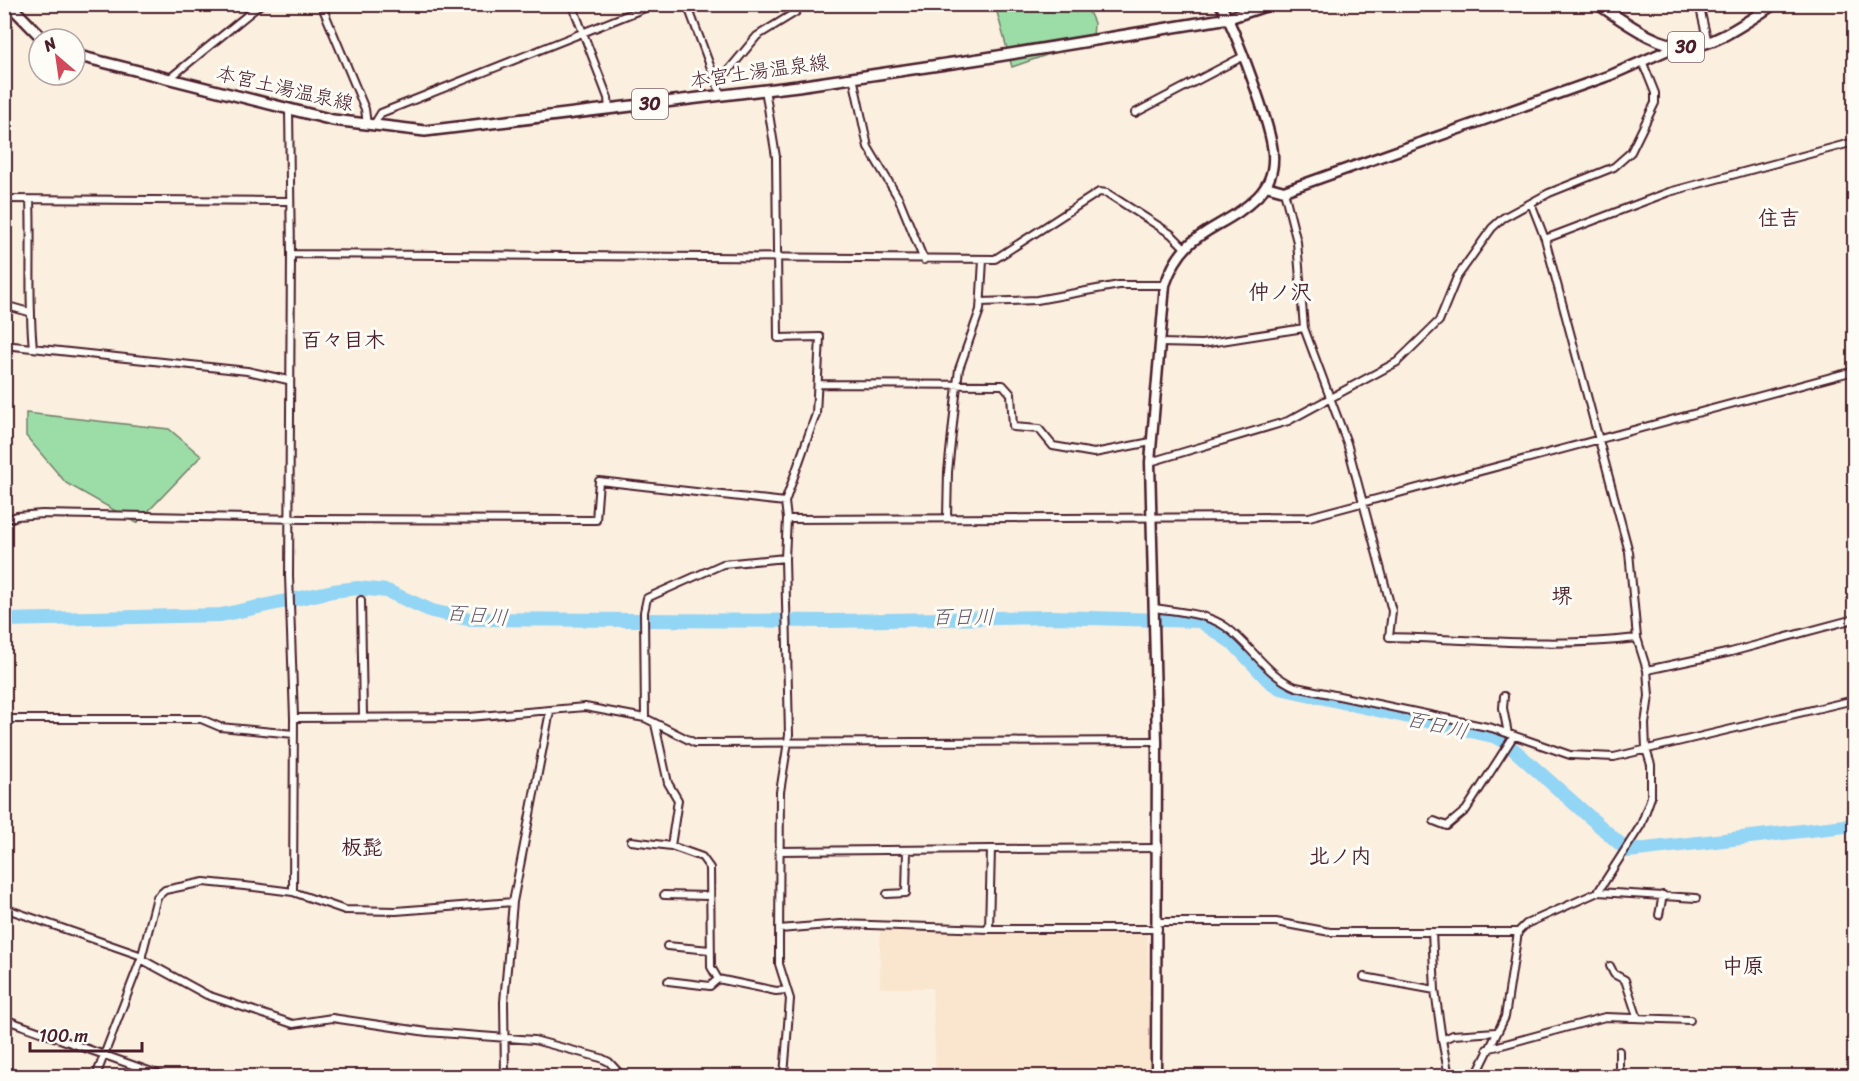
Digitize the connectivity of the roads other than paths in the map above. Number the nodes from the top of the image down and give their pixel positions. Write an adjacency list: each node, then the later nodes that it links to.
1 (261, 4): 22 (street)
2 (321, 4): 29 (street)
3 (572, 4): 15 (street)
4 (655, 4): 15 (street)
5 (687, 4): 23 (street)
6 (1220, 4): 13 (street)
7 (1271, 4): 13 (main road, 本宮土湯温泉線 / 30)
8 (1598, 4): 17 (main road, 30)
9 (1699, 4): 16 (street)
10 (1774, 4): 16 (main road, 30)
11 (13, 6): 14 (main road)
12 (796, 12): 23 (street)
13 (1229, 18): 18 (street); 21 (main road, 本宮土湯温泉線 / 30)
14 (33, 27)
15 (584, 33): 26 (street); 29 (street)
16 (1708, 43): 17 (main road, 30)
17 (1675, 47): 20 (street)
18 (1242, 57): 28 (street); 31 (street)
19 (87, 58): 22 (main road, 本宮土湯温泉線 / 30)
20 (1643, 63): 32 (street); 36 (street)
21 (853, 77): 24 (main road, 本宮土湯温泉線 / 30); 41 (street)
22 (170, 78): 27 (main road, 本宮土湯温泉線 / 30)
23 (718, 83): 25 (street)
24 (765, 89): 25 (main road, 本宮土湯温泉線 / 30); 40 (street)
25 (721, 95): 26 (main road, 本宮土湯温泉線 / 30)
26 (609, 109): 29 (main road, 本宮土湯温泉線 / 30)
27 (289, 110): 29 (main road, 本宮土湯温泉線 / 30); 35 (street)
28 (1136, 113)
29 (370, 125)
30 (1854, 142): 37 (street)
31 (1266, 186): 32 (street); 38 (street)
32 (1284, 191): 47 (street)
33 (4, 198): 34 (street)
34 (30, 200): 35 (street); 46 (street)
35 (289, 201): 39 (street)
36 (1531, 202): 37 (street); 55 (street)
37 (1545, 239): 56 (street)
38 (1184, 247): 42 (street); 43 (street)
39 (291, 254): 40 (street); 52 (street)
40 (777, 257): 41 (street); 53 (street)
41 (924, 260): 42 (street)
42 (983, 260): 44 (street)
43 (1165, 285): 44 (street); 48 (street)
44 (981, 302): 54 (street)
45 (4, 305): 46 (street)
46 (29, 312): 50 (street)
47 (1304, 328): 48 (street); 55 (street)
48 (1160, 343): 57 (street)
49 (4, 345): 50 (street)
50 (33, 348): 52 (street)
51 (1854, 371): 56 (street)
52 (288, 380): 62 (street)
53 (819, 384): 54 (street); 59 (street)
54 (957, 385): 57 (street); 61 (street)
55 (1331, 398): 58 (street); 60 (street)
56 (1598, 440): 60 (street); 70 (street)
57 (1151, 442): 58 (street)
58 (1150, 462): 63 (street)
59 (784, 502): 62 (street); 64 (street)
60 (1363, 504): 63 (street); 70 (street)
61 (947, 517): 63 (street); 64 (street)
62 (288, 518): 65 (street); 76 (street)
63 (1152, 518): 68 (street)
64 (787, 519): 66 (street)
65 (4, 521)
66 (785, 558): 77 (street); 83 (street)
67 (361, 600): 75 (street)
68 (1154, 611): 81 (street); 82 (street)
69 (1854, 619): 71 (street)
70 (1637, 639): 71 (street)
71 (1647, 670): 84 (street)
72 (1504, 696): 81 (street)
73 (1854, 700): 84 (street)
74 (550, 711): 75 (street); 77 (street); 99 (street)
75 (363, 716): 76 (street)
76 (294, 718): 80 (street)
77 (645, 718): 79 (street)
78 (4, 719): 80 (street)
79 (655, 724): 83 (street); 87 (street)
80 (294, 734): 92 (street)
81 (1510, 740): 84 (street); 85 (street)
82 (1157, 741): 83 (street); 88 (street)
83 (788, 742): 90 (street)
84 (1646, 749): 93 (street)
85 (1434, 821)
86 (631, 841): 87 (street)
87 (670, 846): 97 (street)
88 (1158, 848): 89 (street); 102 (street)
89 (991, 849): 91 (street); 104 (street)
90 (779, 851): 91 (street); 103 (street)
91 (907, 851): 94 (street)
92 (293, 892): 99 (street); 109 (street)
93 (1598, 892): 96 (street); 106 (street)
94 (887, 894)
95 (664, 895): 97 (street)
96 (1663, 895): 98 (street); 101 (street)
97 (709, 896): 108 (street)
98 (1696, 898)
99 (513, 902): 120 (street)
100 (4, 908): 109 (street)
101 (1659, 915)
102 (1158, 926): 104 (street); 105 (street); 130 (street)
103 (779, 928): 104 (street); 114 (street)
104 (989, 929)
105 (1432, 932): 106 (street); 115 (street)
106 (1518, 932): 119 (street)
107 (667, 946): 108 (street)
108 (710, 950): 112 (street)
109 (141, 957): 120 (street); 124 (street)
110 (1610, 966): 116 (street)
111 (1364, 977): 115 (street)
112 (718, 979): 113 (street); 114 (street)
113 (668, 981)
114 (786, 990): 129 (street)
115 (1435, 990): 121 (street)
116 (1637, 1016): 118 (street); 122 (street)
117 (4, 1019): 124 (street)
118 (1690, 1020)
119 (1496, 1032): 121 (street); 122 (street)
120 (505, 1037): 127 (street); 128 (street)
121 (1442, 1040): 131 (street)
122 (1487, 1049): 132 (street)
123 (1619, 1051): 133 (street)
124 (105, 1055): 125 (street); 126 (street)
125 (96, 1077)
126 (163, 1077)
127 (505, 1077)
128 (622, 1077)
129 (784, 1077)
130 (1156, 1077)
131 (1449, 1077)
132 (1476, 1077)
133 (1619, 1077)

